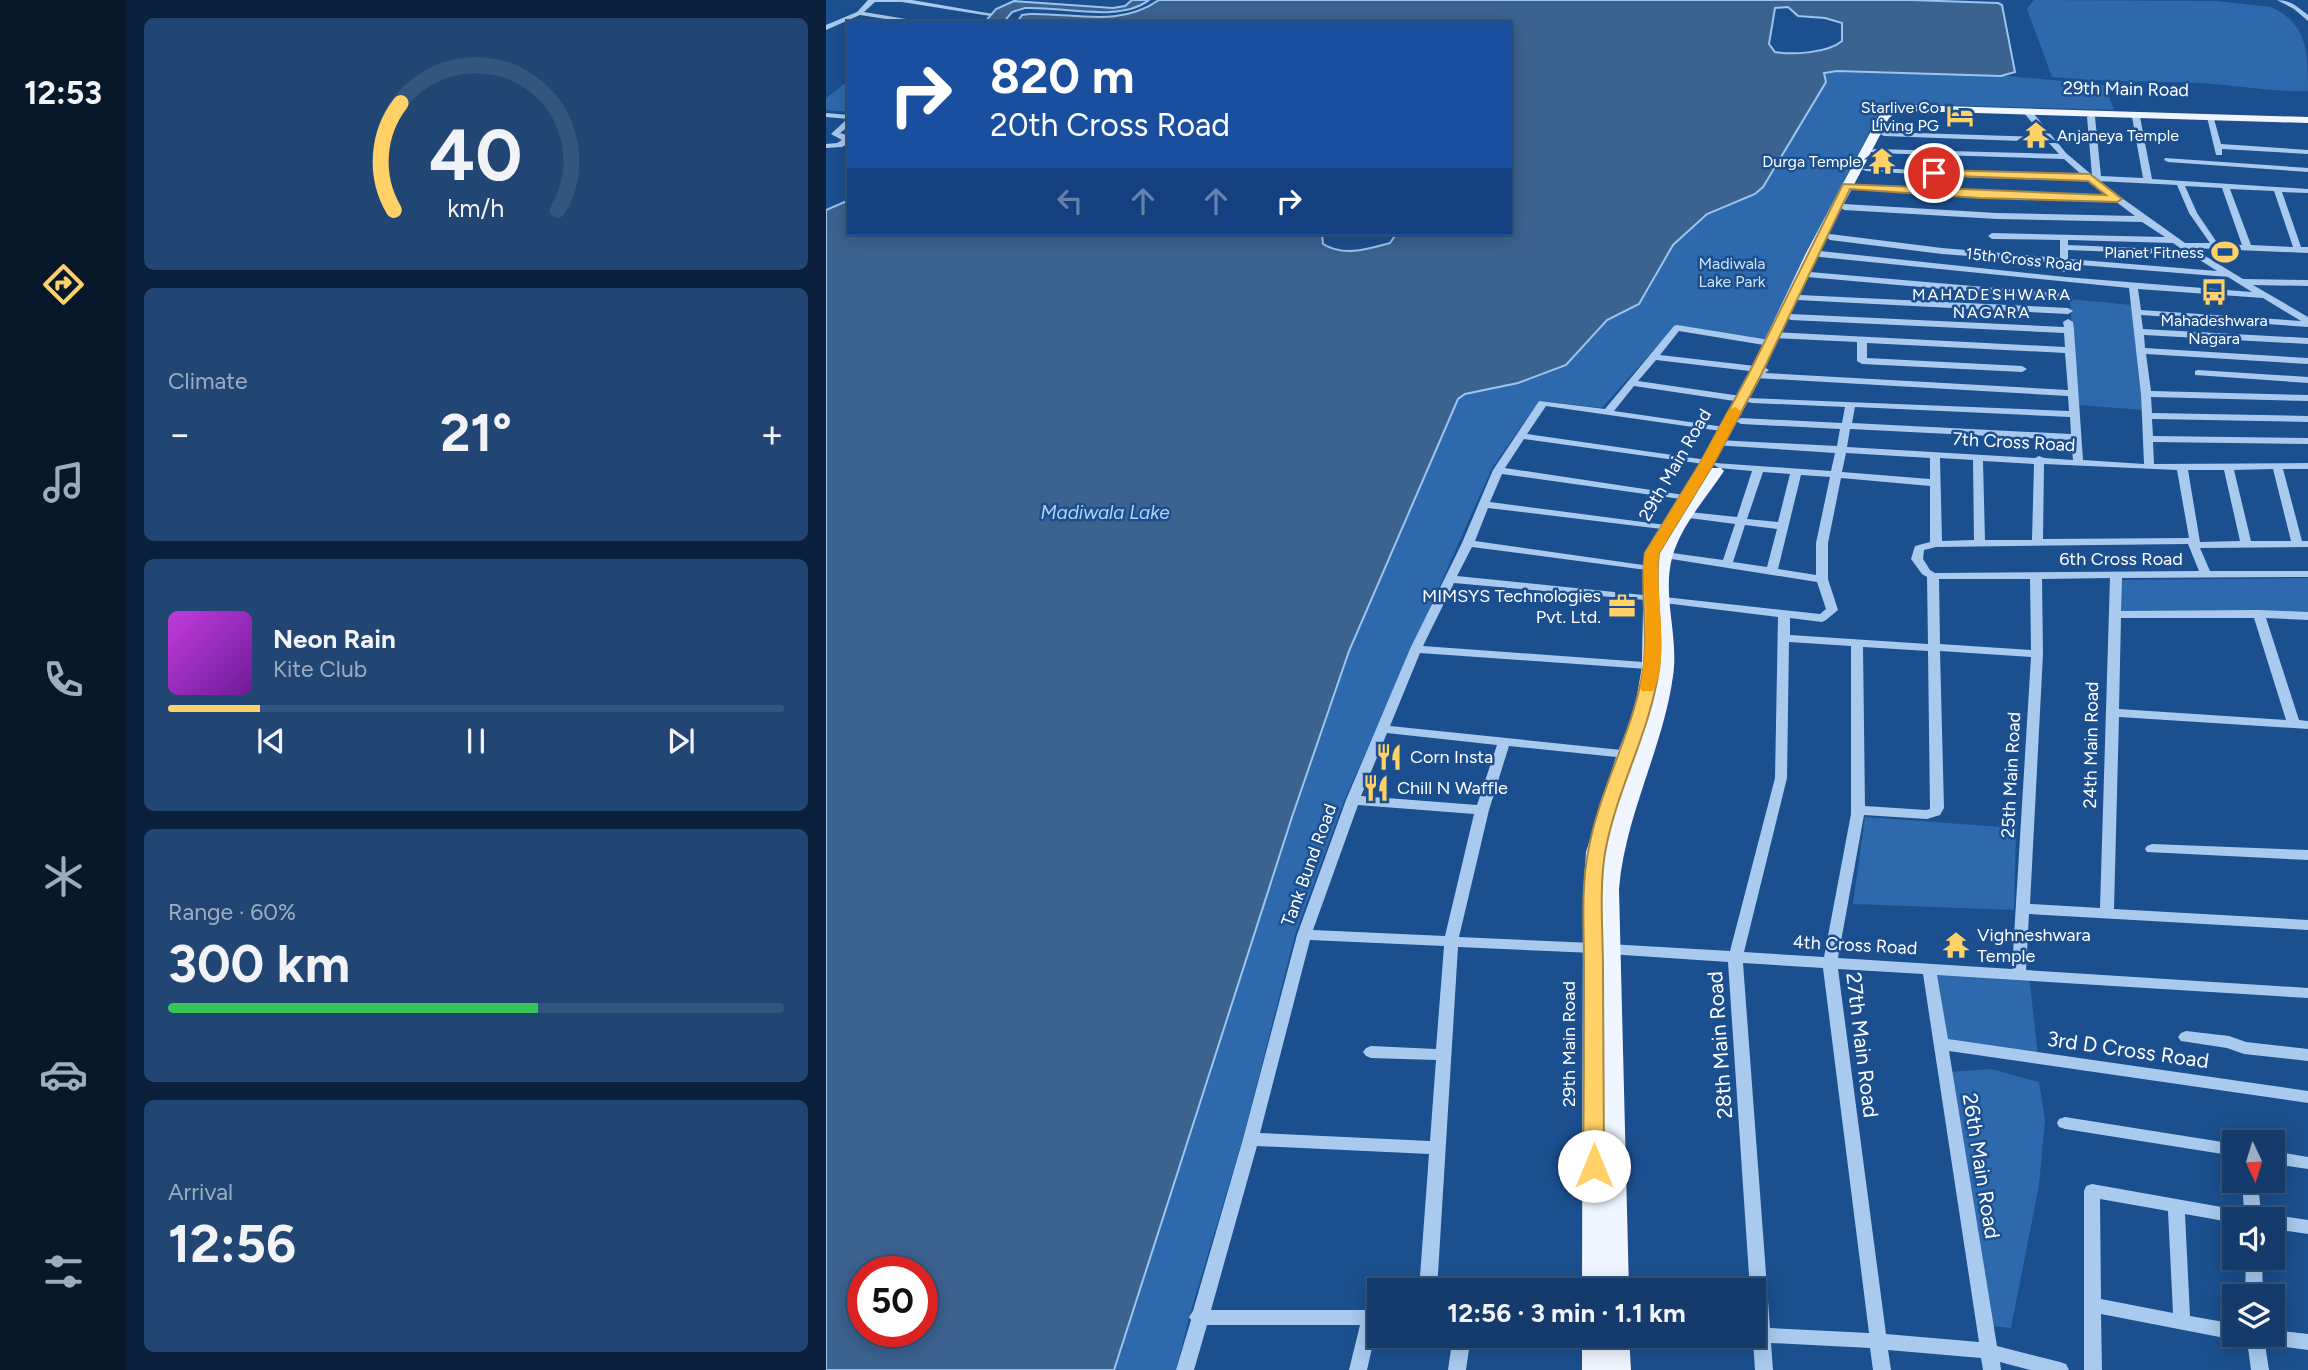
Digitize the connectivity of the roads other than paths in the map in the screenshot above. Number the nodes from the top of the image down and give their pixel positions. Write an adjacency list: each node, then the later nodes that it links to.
1 (872, 0): 2 (street); 6 (street)
2 (906, 0): 7 (street)
3 (2280, 0): 4 (street)
4 (2296, 8): 5 (street); 8 (street)
5 (2308, 8)
6 (859, 13): 9 (street); 10 (street)
7 (990, 14)
8 (2308, 19)
9 (913, 21)
10 (827, 27)
11 (2029, 113): 14 (main road, 29th Main Road); 17 (main road, 29th Main Road); 19 (main road, 29th Main Road); 20 (street); 34 (main road, 29th Main Road)
12 (826, 115): 13 (street)
13 (847, 117)
14 (2091, 117): 15 (main road, 29th Main Road); 31 (street)
15 (2136, 117): 16 (main road, 29th Main Road); 32 (street)
16 (2210, 119): 17 (main road, 29th Main Road); 21 (street)
17 (2308, 121)
18 (847, 124): 22 (street)
19 (1884, 134): 20 (street); 23 (main road, 29th Main Road)
20 (2052, 140): 26 (street)
21 (2217, 146): 25 (street); 28 (street)
22 (826, 148): 24 (street)
23 (1874, 151): 26 (street); 29 (main road, 29th Main Road)
24 (847, 152)
25 (2308, 152)
26 (2067, 158): 31 (street)
27 (2168, 160): 28 (street)
28 (2222, 163): 30 (street)
29 (1866, 169): 31 (street); 34 (main road, 29th Main Road)
30 (2308, 170)
31 (2094, 178): 32 (street); 38 (street)
32 (2148, 181): 33 (street)
33 (2180, 183): 35 (street); 45 (street)
34 (1851, 186): 38 (street); 39 (main road, 29th Main Road); 68 (main road, 29th Main Road)
35 (2225, 187): 36 (street); 46 (street)
36 (2277, 189): 37 (street); 47 (street)
37 (2308, 191)
38 (2117, 199): 40 (street)
39 (1844, 207): 40 (street); 42 (main road, 29th Main Road)
40 (2144, 219): 44 (street)
41 (1992, 236): 43 (street)
42 (1830, 237): 49 (main road, 29th Main Road); 50 (street)
43 (2064, 242): 44 (street); 48 (street); 50 (street)
44 (2182, 242): 45 (street); 48 (street)
45 (2215, 245): 46 (street)
46 (2247, 247): 47 (street)
47 (2303, 250)
48 (2198, 253): 52 (street)
49 (1820, 254): 51 (main road, 29th Main Road); 53 (street, 15th Cross Road)
50 (2063, 261): 52 (street); 53 (street)
51 (1810, 275): 58 (street); 59 (main road, 29th Main Road)
52 (2232, 275): 54 (street)
53 (2065, 280): 56 (street, 15th Cross Road); 58 (street)
54 (2243, 282): 55 (street); 57 (street)
55 (2308, 283)
56 (2133, 285): 57 (street, 15th Cross Road); 63 (street)
57 (2266, 296): 60 (street)
58 (2067, 297): 62 (street)
59 (1800, 298): 62 (street); 64 (main road, 29th Main Road)
60 (2288, 309): 61 (street); 65 (street)
61 (2308, 309)
62 (2068, 311): 66 (street)
63 (2136, 312): 65 (street); 67 (street)
64 (1791, 317): 66 (street); 68 (main road, 29th Main Road)
65 (2308, 322)
66 (2069, 330): 72 (street)
67 (2139, 332): 70 (street); 73 (street)
68 (1776, 338): 69 (street); 75 (street); 78 (main road, 29th Main Road)
69 (1861, 340): 71 (street); 77 (street)
70 (2308, 341)
71 (2021, 347): 72 (street); 77 (street)
72 (2071, 350): 83 (street)
73 (2141, 351): 74 (street); 84 (street)
74 (2192, 354): 76 (street); 79 (street)
75 (1653, 357): 78 (street); 81 (street)
76 (2308, 360)
77 (2022, 369): 82 (street)
78 (1761, 373): 82 (street); 87 (main road, 29th Main Road)
79 (2198, 373): 80 (street); 85 (street)
80 (2308, 380)
81 (1631, 383): 87 (street); 90 (street)
82 (2025, 390): 83 (street)
83 (2074, 393): 91 (street)
84 (2146, 394): 85 (street); 92 (street)
85 (2203, 394): 86 (street)
86 (2308, 398)
87 (1747, 400): 89 (street); 94 (main road, 29th Main Road); 98 (main road, 29th Main Road)
88 (1543, 403): 90 (street, 7th Cross Road); 96 (street, Tank Bund Road)
89 (1850, 406): 91 (street); 95 (street)
90 (1607, 413): 98 (street, 7th Cross Road)
91 (2075, 414): 97 (street)
92 (2147, 416): 93 (street); 99 (street)
93 (2308, 419)
94 (1741, 421): 95 (street); 98 (main road, 29th Main Road)
95 (1845, 426): 97 (street); 101 (street)
96 (1521, 436): 106 (street); 113 (street, Tank Bund Road)
97 (2077, 437): 105 (street)
98 (1724, 439): 101 (street, 7th Cross Road); 106 (main road, 29th Main Road)
99 (2148, 439): 100 (street); 109 (street)
100 (2308, 441)
101 (1842, 451): 102 (street, 7th Cross Road); 115 (street)
102 (1935, 455): 103 (street, 7th Cross Road); 116 (street)
103 (1978, 457): 104 (street, 7th Cross Road); 125 (street)
104 (2039, 459): 105 (street, 7th Cross Road); 126 (street)
105 (2078, 462): 109 (street, 7th Cross Road)
106 (1713, 464): 112 (street); 118 (main road, 29th Main Road)
107 (2277, 466): 108 (street, 7th Cross Road); 111 (street, 7th Cross Road); 127 (street)
108 (2308, 466)
109 (2149, 467): 110 (street, 7th Cross Road)
110 (2182, 467): 111 (street, 7th Cross Road); 123 (street)
111 (2228, 467): 128 (street)
112 (1758, 470): 114 (street); 119 (street)
113 (1498, 471): 117 (street, Tank Bund Road); 118 (street)
114 (1796, 473): 115 (street); 120 (street)
115 (1838, 476): 116 (street); 139 (street)
116 (1936, 483): 124 (street)
117 (1484, 504): 121 (street); 122 (street, Tank Bund Road)
118 (1686, 506): 119 (street); 121 (main road, 29th Main Road); 129 (main road, 29th Main Road)
119 (1741, 522): 120 (street); 130 (street)
120 (1783, 526): 132 (street)
121 (1666, 528): 131 (main road, 29th Main Road)
122 (1468, 543): 131 (street); 138 (street, Tank Bund Road)
123 (2194, 543): 126 (street, 6th Cross Road); 128 (street); 135 (street)
124 (1931, 544): 125 (street, 6th Cross Road); 134 (street)
125 (1980, 544): 126 (street, 6th Cross Road)
126 (2037, 544)
127 (2302, 544): 128 (street)
128 (2246, 545)
129 (1665, 555): 130 (street); 140 (main road, 29th Main Road)
130 (1727, 564): 132 (street)
131 (1650, 569): 140 (main road, 29th Main Road)
132 (1772, 571): 139 (street)
133 (2308, 574): 135 (street, 6th Cross Road)
134 (1933, 576): 136 (street, 6th Cross Road); 147 (street)
135 (2207, 576): 137 (street, 6th Cross Road)
136 (2036, 577): 137 (street, 6th Cross Road); 149 (street, 25th Main Road)
137 (2116, 577): 143 (street, 24th Main Road)
138 (1451, 579): 140 (street); 148 (street, Tank Bund Road)
139 (1822, 579): 141 (street)
140 (1658, 599): 141 (street); 150 (main road, 29th Main Road)
141 (1784, 614): 145 (street, 28th Main Road)
142 (2259, 614): 143 (street); 144 (street); 152 (street)
143 (2115, 615): 151 (street, 24th Main Road)
144 (2308, 616)
145 (1784, 638): 146 (street); 167 (street, 28th Main Road)
146 (1857, 642): 147 (street); 158 (street, 27th Main Road)
147 (1934, 647): 149 (street); 158 (street)
148 (1416, 649): 150 (street); 153 (street, Tank Bund Road)
149 (2037, 654): 161 (street, 25th Main Road)
150 (1659, 667): 155 (main road, 29th Main Road); 166 (main road, 29th Main Road)
151 (2112, 713): 152 (street); 162 (street, 24th Main Road)
152 (2301, 725)
153 (1382, 729): 154 (street); 156 (street, Tank Bund Road)
154 (1504, 743): 155 (street); 157 (street)
155 (1626, 754): 166 (main road, 29th Main Road)
156 (1353, 800): 157 (street); 164 (street, Tank Bund Road)
157 (1482, 810): 165 (street)
158 (1857, 810): 168 (street, 27th Main Road)
159 (2152, 849): 160 (street)
160 (2308, 855)
161 (2023, 909): 162 (street); 170 (street, 25th Main Road)
162 (2107, 914): 163 (street)
163 (2308, 925)
164 (1304, 935): 165 (street, 4th Cross Road); 180 (street, Tank Bund Road)
165 (1451, 942): 166 (street, 4th Cross Road); 175 (street)
166 (1601, 948): 167 (street, 4th Cross Road); 178 (main road, 29th Main Road)
167 (1735, 958): 168 (street, 4th Cross Road); 192 (street, 28th Main Road)
168 (1830, 963): 169 (street, 4th Cross Road); 200 (street, 27th Main Road)
169 (1929, 969): 170 (street, 4th Cross Road); 173 (street, 26th Main Road)
170 (2019, 974): 171 (street, 4th Cross Road)
171 (2308, 993)
172 (2186, 1037): 176 (street)
173 (1941, 1044): 177 (street, 3rd D Cross Road); 208 (street, 26th Main Road)
174 (1371, 1052): 175 (street)
175 (1444, 1055): 181 (street)
176 (2308, 1055)
177 (2308, 1097)
178 (1603, 1117): 190 (main road, 29th Main Road); 191 (main road, 29th Main Road)
179 (2065, 1124): 182 (street)
180 (1251, 1139): 181 (street); 194 (street, Tank Bund Road)
181 (1437, 1148): 189 (street)
182 (2222, 1148)
183 (2286, 1159): 184 (street)
184 (2308, 1163)
185 (2176, 1207): 186 (street); 193 (street); 196 (street)
186 (2222, 1215)
187 (2285, 1224): 188 (street)
188 (2308, 1227)
189 (1429, 1278)
190 (1595, 1278)
191 (1616, 1278)
192 (1754, 1278)
193 (2094, 1305): 196 (street); 218 (street)
194 (1198, 1317): 195 (street); 209 (street, Tank Bund Road)
195 (1367, 1318)
196 (2182, 1323): 197 (street)
197 (2222, 1330)
198 (1766, 1335): 200 (street)
199 (2285, 1339): 202 (street)
200 (1878, 1341): 208 (street); 215 (street, 27th Main Road)
201 (1367, 1342): 210 (street)
202 (2308, 1342)
203 (2256, 1347): 219 (street)
204 (1460, 1348): 211 (street)
205 (1594, 1348): 212 (main road)
206 (1617, 1348): 213 (main road)
207 (1760, 1348): 214 (street, 28th Main Road)
208 (1988, 1351): 216 (street, 26th Main Road); 217 (street)
209 (1185, 1370)
210 (1358, 1370)
211 (1457, 1370)
212 (1595, 1370)
213 (1618, 1370)
214 (1764, 1370)
215 (1882, 1370)
216 (1992, 1370)
217 (2060, 1370)
218 (2093, 1370)
219 (2260, 1370)

